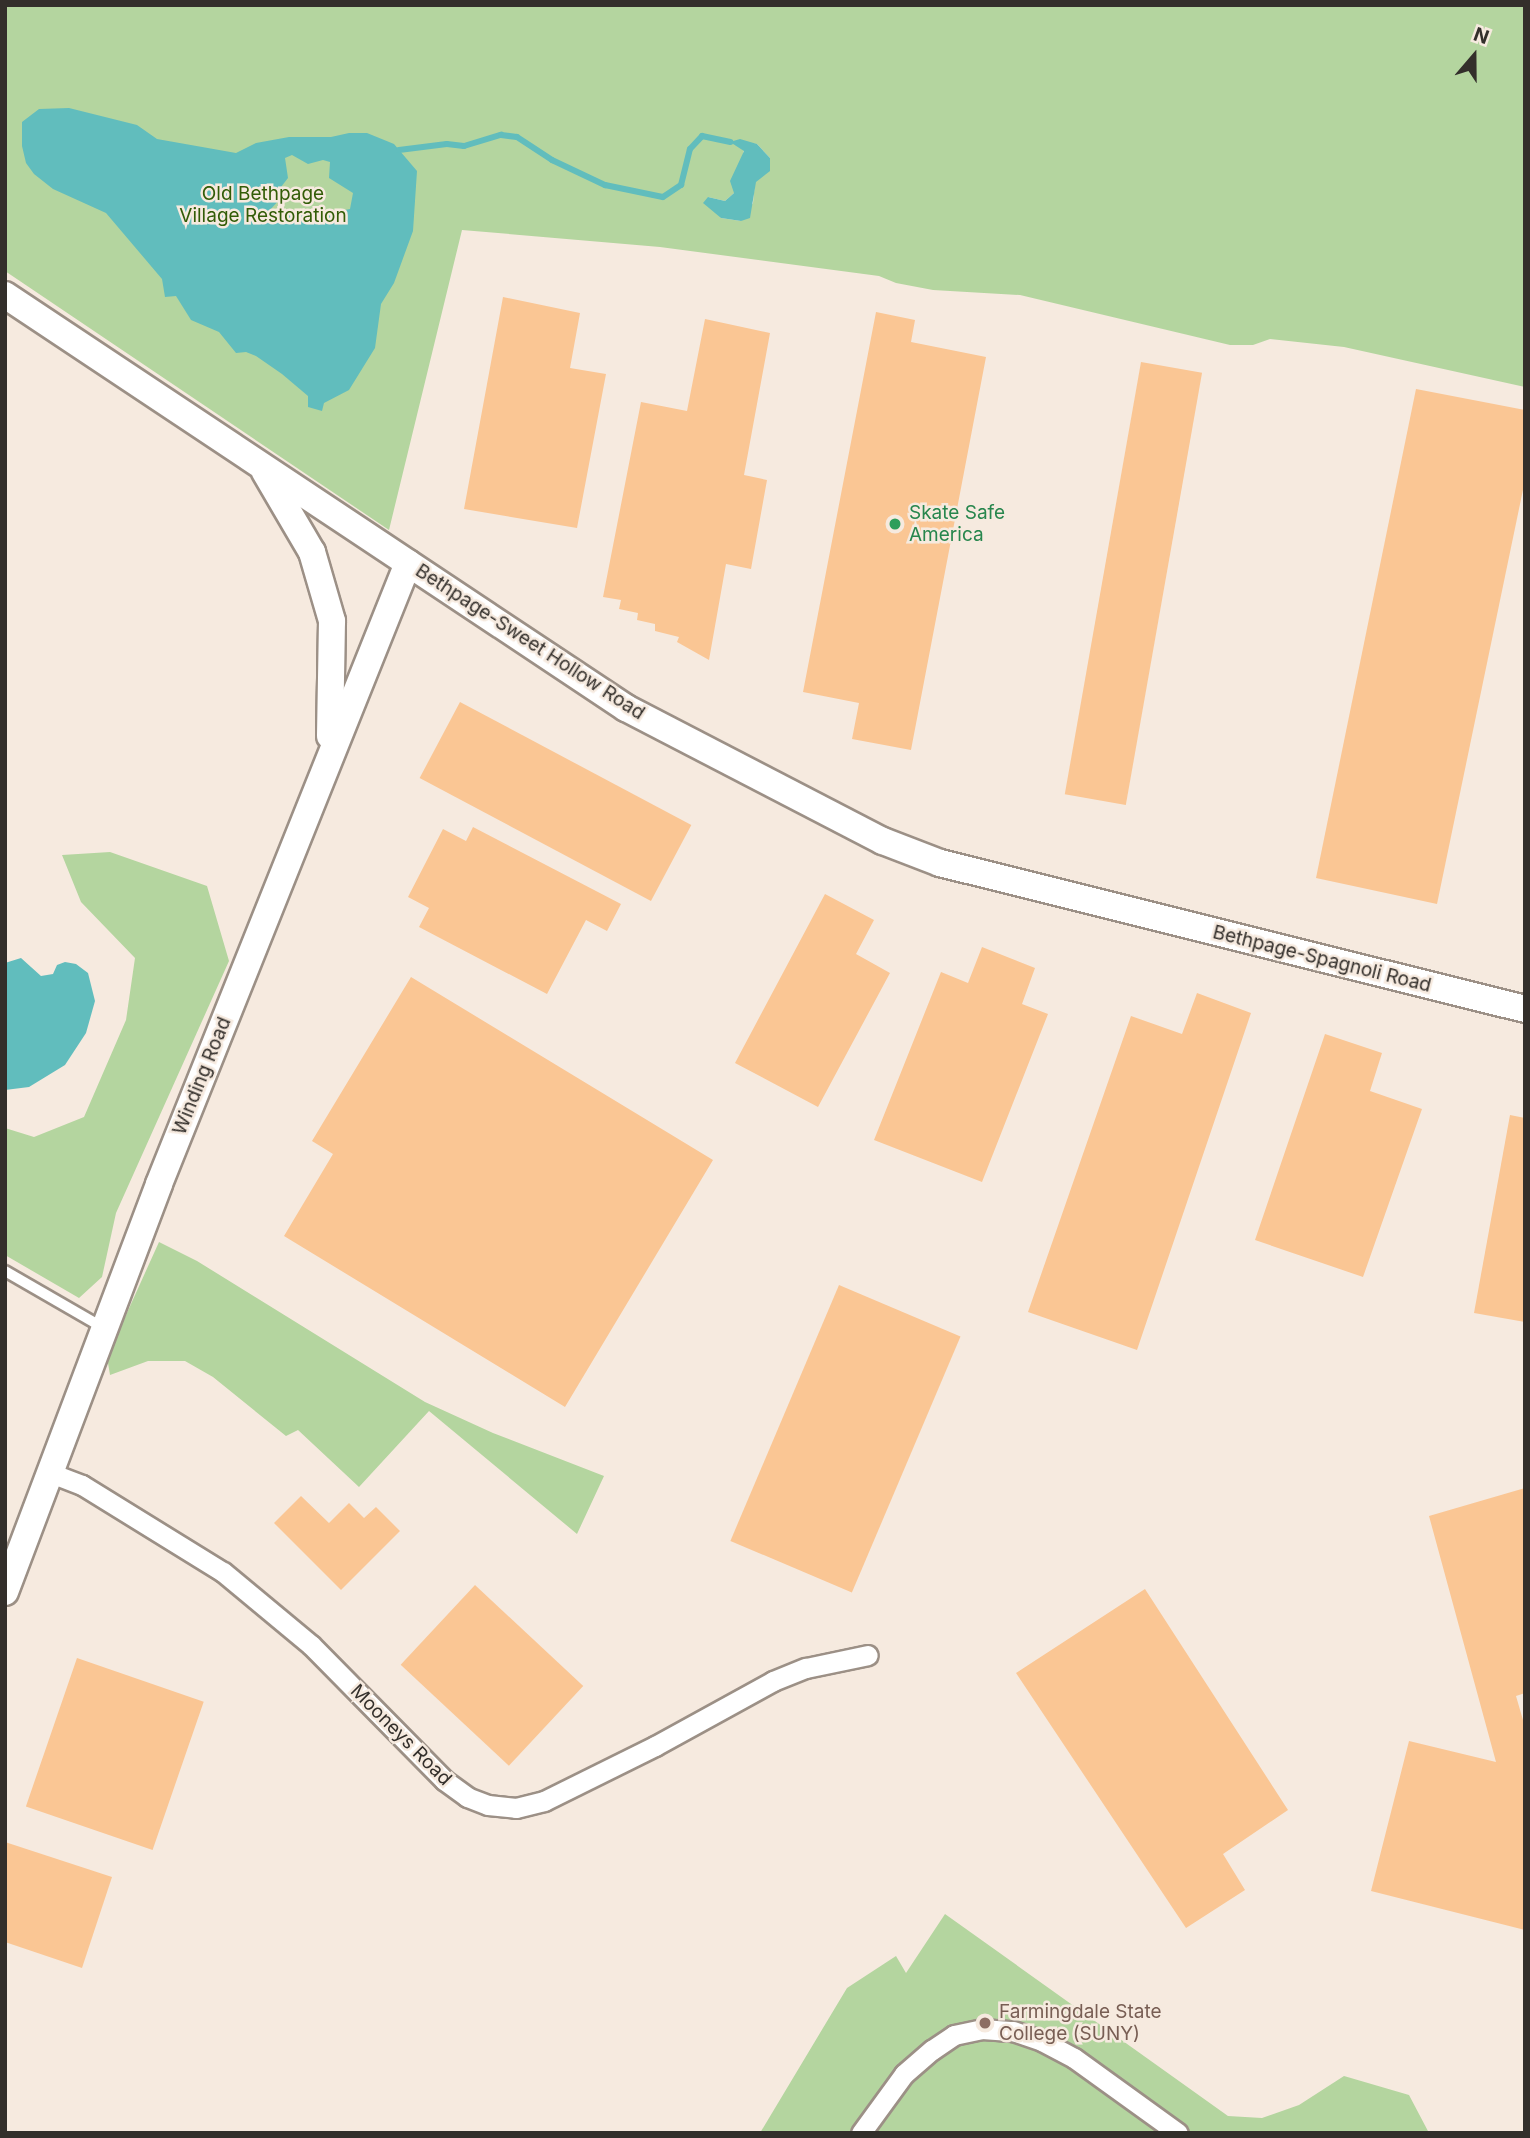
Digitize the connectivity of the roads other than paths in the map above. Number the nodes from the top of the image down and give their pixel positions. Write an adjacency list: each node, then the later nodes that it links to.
1 (5, 295): 2 (main road, Bethpage-Sweet Hollow Road)
2 (260, 464): 3 (main road, Bethpage-Sweet Hollow Road); 4 (main road)
3 (408, 563): 4 (main road, Winding Road); 5 (main road, Bethpage-Sweet Hollow Road)
4 (329, 759): 8 (main road, Winding Road)
5 (1138, 913): 6 (main road, Bethpage-Spagnoli Road)
6 (1515, 1007)
7 (5, 1271): 8 (lane)
8 (103, 1328): 9 (main road, Winding Road)
9 (48, 1472): 10 (main road, Winding Road); 11 (street, Mooneys Road)
10 (5, 1592)
11 (868, 1656)
12 (860, 2133): 13 (street)
13 (1178, 2133)

